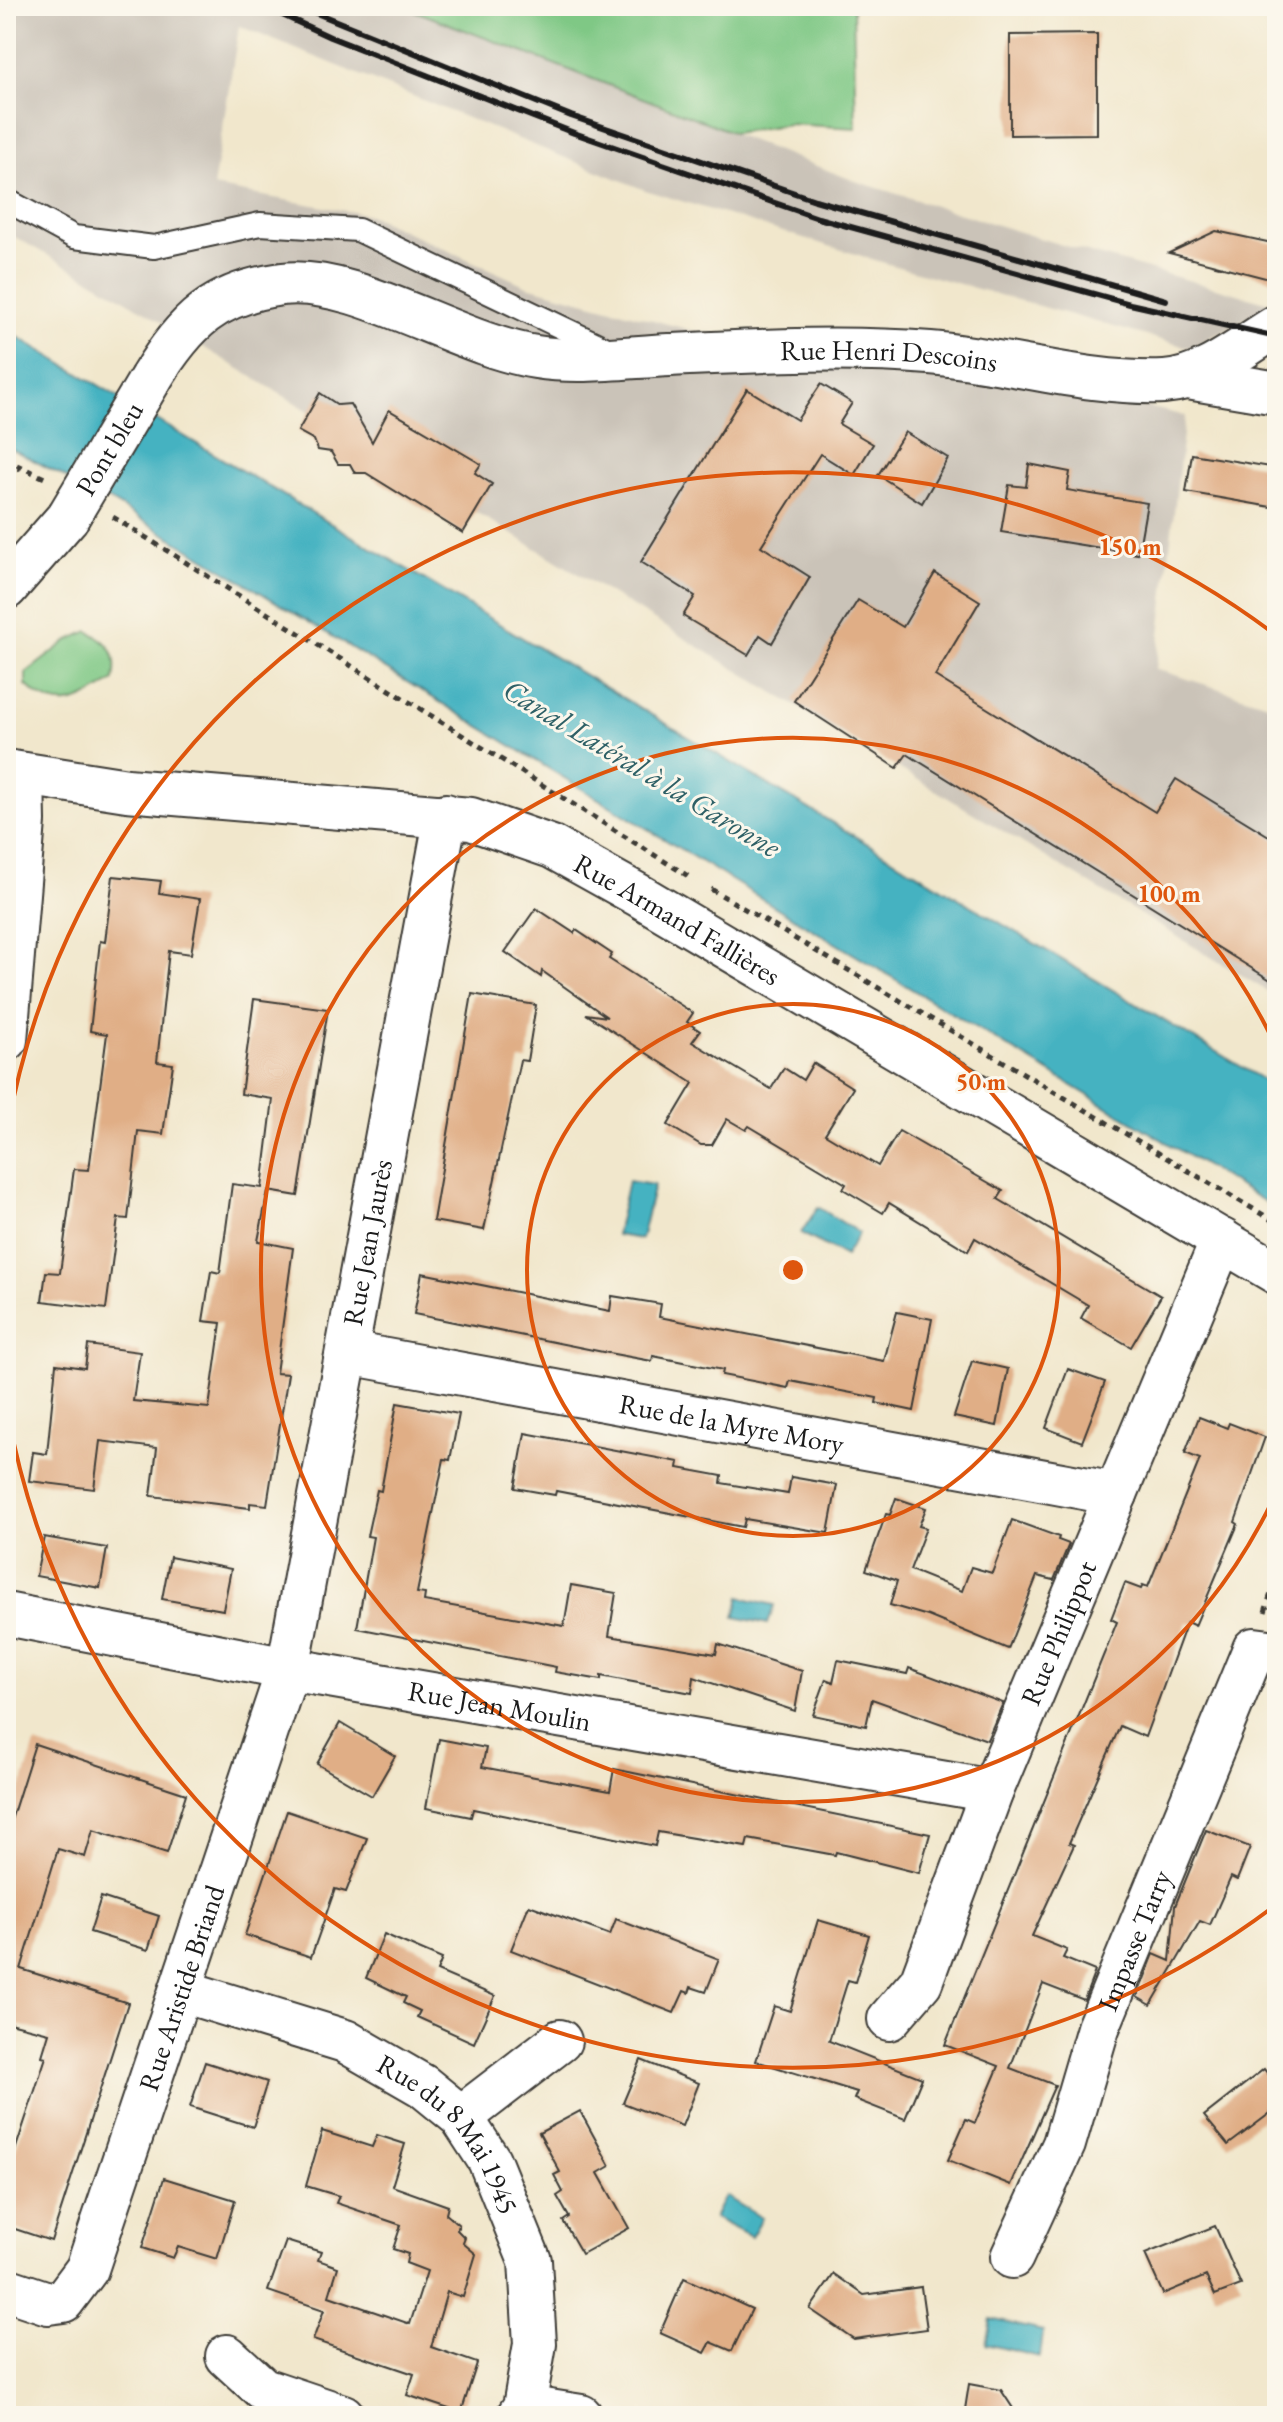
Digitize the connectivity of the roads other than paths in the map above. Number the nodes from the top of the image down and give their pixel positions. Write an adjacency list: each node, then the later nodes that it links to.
1 (6, 200): 4 (lane)
2 (1277, 326): 5 (street, Rue Henri Descoins)
3 (487, 346): 4 (street, Rue Henri Descoins); 7 (street, Pont bleu, bridge)
4 (625, 357): 5 (street, Rue Henri Descoins)
5 (1188, 378): 6 (street)
6 (1277, 393)
7 (6, 588)
8 (15, 773): 9 (street, Rue Armand Fallières); 10 (street)
9 (446, 815): 11 (street, Rue Armand Fallières); 13 (street, Rue Jean Jaurès)
10 (6, 1040)
11 (1222, 1240): 12 (street, Rue Armand Fallières); 14 (street, Rue Philippot)
12 (1277, 1273)
13 (348, 1353): 14 (street, Rue de la Myre Mory); 17 (street, Rue Jean Jaurès)
14 (1116, 1494): 18 (street, Rue Philippot)
15 (6, 1614): 17 (street, Rue Jean Moulin)
16 (1277, 1652): 23 (street, Impasse Tarry)
17 (288, 1669): 18 (street, Rue Jean Moulin); 19 (street, Rue Aristide Briand)
18 (992, 1791): 20 (street, Rue Philippot)
19 (182, 1991): 22 (street, Rue du 8 Mai 1945); 24 (street, Rue Aristide Briand)
20 (889, 2019)
21 (560, 2041): 22 (street)
22 (461, 2117): 26 (street, Rue du 8 Mai 1945)
23 (1012, 2257)
24 (6, 2289)
25 (227, 2356): 27 (street)
26 (521, 2412): 28 (street)
27 (343, 2416)
28 (581, 2416)

